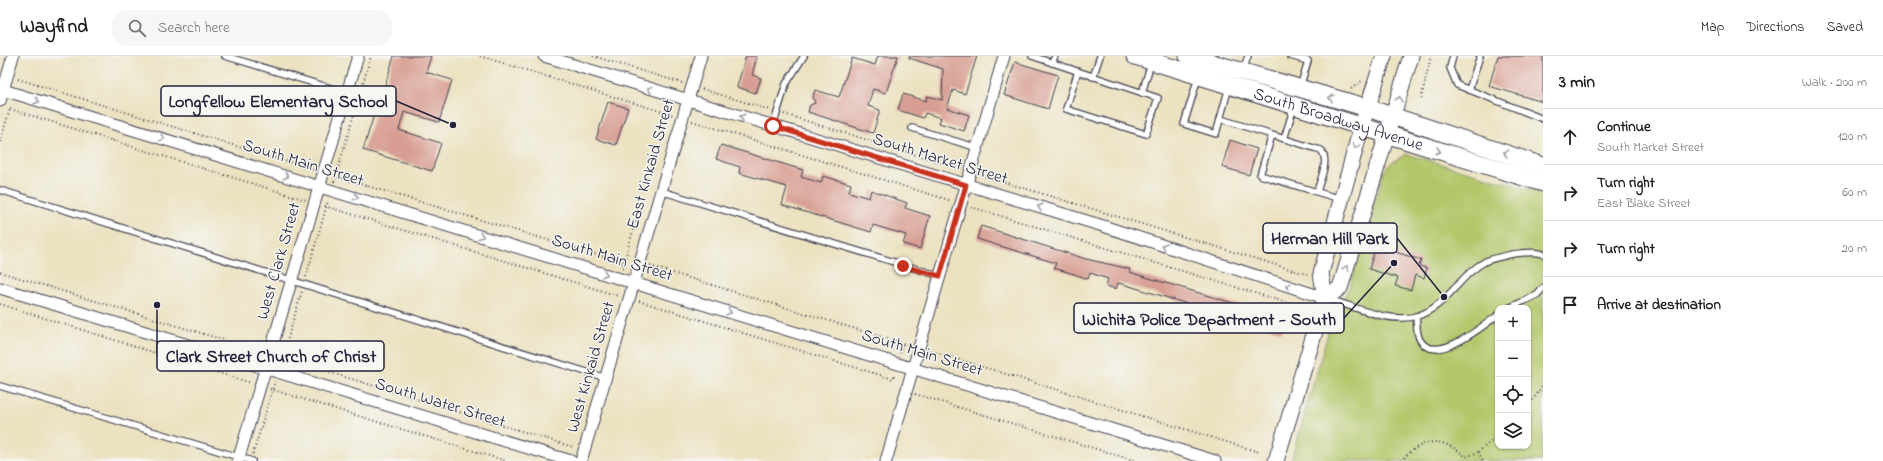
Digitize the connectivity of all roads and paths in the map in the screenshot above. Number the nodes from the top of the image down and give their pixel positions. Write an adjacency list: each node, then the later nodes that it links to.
1 (13, 56): 35 (street)
2 (225, 56): 36 (lane)
3 (358, 56): 36 (street, West Clark Street)
4 (371, 56): 61 (path)
5 (480, 56): 45 (path)
6 (544, 56): 39 (street, South Market Street, one-way to 6)
7 (593, 56): 31 (path)
8 (701, 56): 31 (street, East Kinkaid Street)
9 (804, 56): 43 (lane)
10 (1004, 56): 54 (street)
11 (1032, 56): 26 (lane)
12 (1055, 56): 26 (lane)
13 (1100, 56): 30 (lane)
14 (1135, 56): 25 (main road, South Broadway Avenue)
15 (1188, 56): 23 (main road, South Broadway Avenue)
16 (1248, 56): 28 (lane)
17 (1290, 56): 24 (lane)
18 (1384, 56): 41 (main road)
19 (1411, 56): 44 (main road, one-way to 19)
20 (1431, 56): 38 (path)
21 (1453, 56): 34 (lane)
22 (1480, 56): 34 (lane)
23 (1208, 59): 28 (main road, South Broadway Avenue)
24 (1309, 59): 33 (lane)
25 (1152, 62): 29 (main road, South Broadway Avenue); 37 (lane)
26 (1052, 63): 27 (lane)
27 (1078, 71): 30 (lane); 37 (lane)
28 (1242, 72): 33 (main road, South Broadway Avenue)
29 (1198, 76): 32 (main road, South Broadway Avenue); 46 (lane)
30 (1093, 77): 37 (lane)
31 (692, 86): 39 (street, East Kinkaid Street); 43 (path)
32 (1230, 86): 40 (main road, South Broadway Avenue); 46 (lane)
33 (1300, 89): 41 (main road, South Broadway Avenue, one-way to 33)
34 (1469, 90): 47 (lane)
35 (1, 93): 59 (street, South Main Street, one-way to 59)
36 (347, 93): 59 (street, West Clark Street)
37 (1142, 93)
38 (1421, 99)
39 (688, 100): 45 (street, East Kinkaid Street); 48 (street, South Market Street, one-way to 39)
40 (1294, 106): 50 (main road, South Broadway Avenue); 53 (lane)
41 (1368, 108): 44 (main road, South Broadway Avenue); 50 (main road)
42 (10, 109): 65 (path)
43 (777, 112): 48 (lane); 56 (path)
44 (1394, 117): 52 (main road); 55 (main road, South Broadway Avenue, one-way to 44)
45 (682, 118): 62 (street, East Kinkaid Street); 66 (path)
46 (1220, 119): 51 (lane)
47 (1543, 119)
48 (773, 126): 58 (street, South Market Street)
49 (912, 128): 54 (lane)
50 (1361, 128): 52 (main road, South Broadway Avenue); 64 (main road, one-way to 64)
51 (1272, 135): 53 (lane); 63 (lane)
52 (1387, 136): 57 (main road, South Broadway Avenue, one-way to 57); 81 (main road, one-way to 52)
53 (1284, 139): 63 (lane)
54 (978, 148): 56 (street)
55 (1543, 166)
56 (971, 172): 58 (street); 72 (path)
57 (1543, 183)
58 (966, 185): 66 (street); 81 (street, South Market Street, one-way to 58)
59 (319, 186): 61 (street, South Main Street); 65 (street, West Clark Street)
60 (0, 190): 74 (lane)
61 (332, 190): 67 (path); 75 (street, South Main Street, one-way to 75)
62 (661, 191): 73 (lane); 75 (street, East Kinkaid Street)
63 (1317, 192): 64 (lane)
64 (1342, 199): 81 (main road)
65 (314, 203): 67 (path); 74 (street, West Clark Street)
66 (961, 204): 73 (street); 84 (path)
67 (327, 207): 76 (path); 80 (path)
68 (638, 213): 70 (path)
69 (1543, 254): 85 (lane)
70 (622, 270)
71 (0, 272): 88 (path)
72 (1310, 275)
73 (940, 276): 91 (street)
74 (291, 281): 76 (lane); 88 (street, West Clark Street)
75 (634, 283): 80 (street, West Kinkaid Street); 90 (street, South Main Street, one-way to 90)
76 (303, 285): 89 (path); 94 (lane)
77 (0, 288): 92 (street, South Water Street)
78 (1543, 288): 79 (lane)
79 (1537, 295): 82 (lane); 83 (lane)
80 (629, 298): 94 (street, West Kinkaid Street); 95 (path)
81 (1325, 298): 85 (lane); 110 (main road)
82 (1543, 298)
83 (1516, 305)
84 (1302, 307)
85 (1416, 316): 86 (lane)
86 (1495, 317)
87 (903, 343): 90 (path)
88 (270, 354): 89 (path); 92 (street, West Clark Street)
89 (282, 358): 93 (path); 101 (path)
90 (897, 363): 91 (street, South Main Street); 95 (path)
91 (913, 368): 98 (street); 109 (street, South Main Street)
92 (265, 369): 93 (street, South Water Street); 103 (street, West Clark Street)
93 (278, 372): 104 (path); 105 (street, South Water Street)
94 (606, 378): 106 (street, West Kinkaid Street)
95 (893, 379): 98 (path)
96 (1543, 385): 99 (path)
97 (0, 386): 103 (lane)
98 (907, 389): 107 (street); 108 (path)
99 (1531, 403)
100 (1495, 438): 102 (path)
101 (573, 447)
102 (1478, 452): 111 (path); 112 (path)
103 (239, 459): 104 (lane)
104 (252, 461)
105 (571, 461)
106 (581, 461)
107 (886, 461)
108 (1136, 461)
109 (1215, 461)
110 (1276, 461)
111 (1401, 461)
112 (1482, 461)

